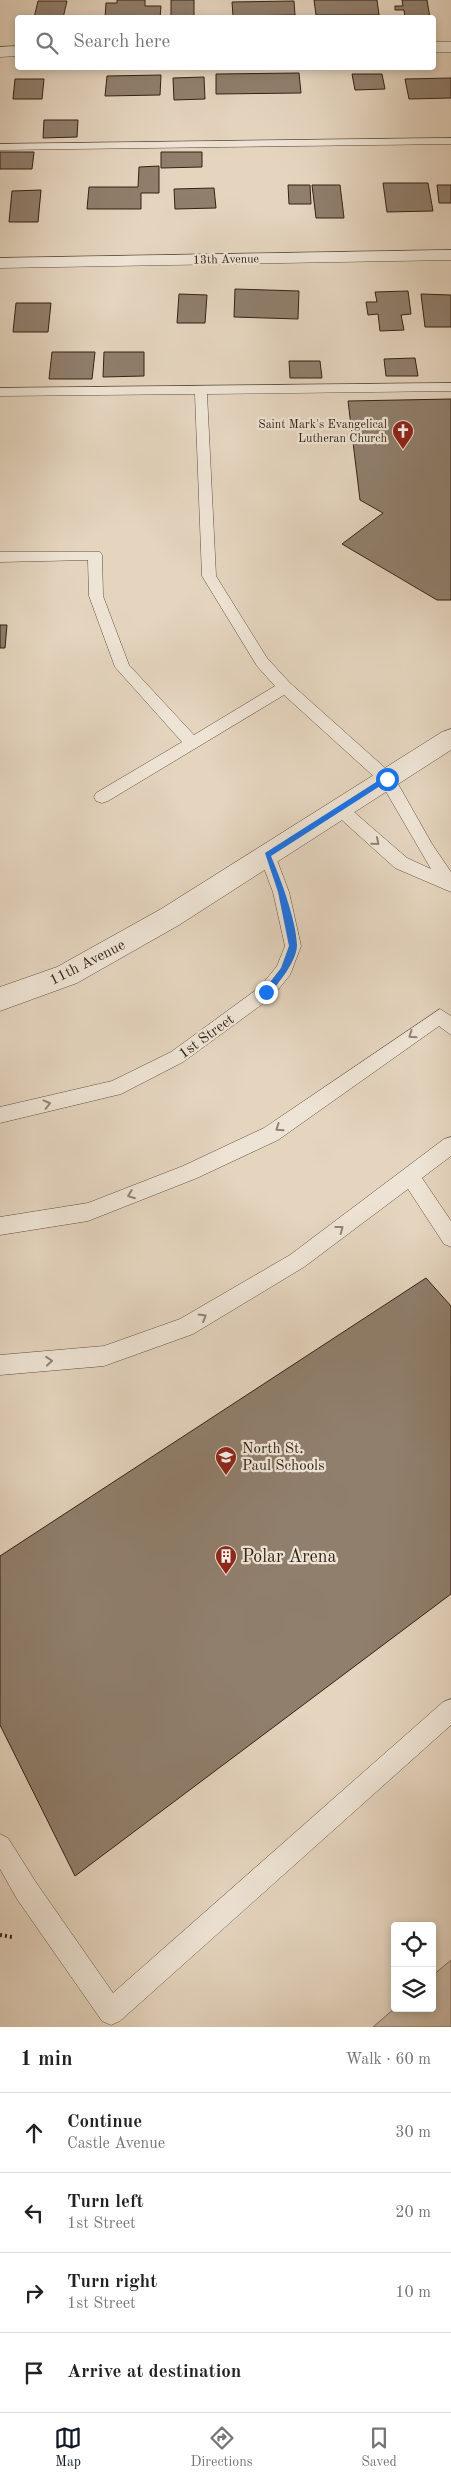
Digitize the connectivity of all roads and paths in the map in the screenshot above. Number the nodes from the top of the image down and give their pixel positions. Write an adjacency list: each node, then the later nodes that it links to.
1 (436, 47): 2 (street)
2 (451, 47)
3 (15, 51): 4 (street)
4 (0, 52)
5 (451, 141): 6 (lane)
6 (0, 147)
7 (451, 255): 8 (street, 13th Avenue)
8 (0, 263)
9 (451, 387): 10 (lane)
10 (201, 390): 11 (lane); 13 (lane)
11 (0, 392)
12 (0, 556): 15 (lane)
13 (285, 687): 15 (lane); 16 (lane)
14 (451, 738): 16 (street, 11th Avenue)
15 (192, 743): 17 (lane)
16 (387, 779): 18 (street, 11th Avenue); 20 (lane)
17 (102, 797)
18 (340, 809): 19 (street, 11th Avenue); 20 (lane, one-way to 20)
19 (267, 855): 21 (street, 11th Avenue); 23 (lane, 1st Street, one-way to 19)
20 (450, 885)
21 (0, 999)
22 (451, 1027): 26 (lane, one-way to 26)
23 (0, 1116)
24 (451, 1145): 25 (lane)
25 (410, 1176): 27 (lane); 28 (lane, one-way to 25)
26 (0, 1226)
27 (451, 1238)
28 (0, 1365)
29 (451, 1710): 30 (lane)
30 (0, 1846)
31 (0, 1935): 32 (path)
32 (12, 1937)

